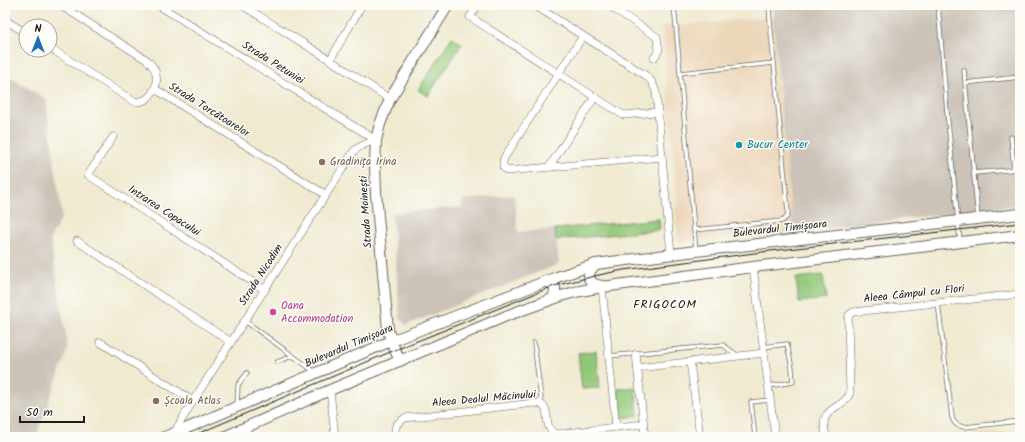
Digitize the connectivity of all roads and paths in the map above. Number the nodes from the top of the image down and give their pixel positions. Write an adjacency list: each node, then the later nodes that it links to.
1 (60, 5): 24 (street, Strada Torcătoarelor)
2 (158, 5): 30 (street, Strada Petuniei)
3 (242, 5): 17 (street)
4 (362, 5): 17 (street)
5 (448, 5): 26 (main road, Strada Moinești)
6 (478, 5): 21 (street)
7 (534, 5): 14 (street)
8 (608, 5): 16 (street)
9 (674, 5): 20 (lane)
10 (769, 5): 18 (lane)
11 (938, 5): 39 (lane)
12 (5, 20): 13 (street)
13 (18, 28)
14 (583, 36): 21 (street); 27 (street)
15 (58, 53): 24 (street)
16 (654, 58)
17 (330, 60): 26 (street)
18 (774, 63): 20 (lane); 40 (lane)
19 (964, 70): 23 (lane)
20 (680, 73): 40 (lane)
21 (558, 74): 25 (street); 32 (street)
22 (1020, 77): 23 (lane)
23 (965, 83): 35 (lane)
24 (155, 89): 36 (street, Strada Torcătoarelor)
25 (595, 97): 27 (street); 32 (street)
26 (390, 99): 30 (main road, Strada Moinești)
27 (658, 112): 31 (street)
28 (113, 137): 50 (street, Intrarea Copacului)
29 (1011, 137): 33 (lane)
30 (376, 140): 36 (street, Strada Nicodim); 55 (main road, Strada Moinești)
31 (662, 156): 32 (street); 45 (street)
32 (549, 167)
33 (1014, 169): 34 (lane); 35 (lane)
34 (1020, 169)
35 (974, 173): 38 (lane)
36 (326, 195): 50 (street, Strada Nicodim)
37 (1020, 214): 38 (main road, Bulevardul Timișoara)
38 (978, 219): 39 (main road, Bulevardul Timișoara)
39 (958, 221): 43 (lane); 44 (main road, Bulevardul Timișoara)
40 (694, 230): 44 (lane)
41 (1020, 235): 43 (main road)
42 (77, 241): 57 (street)
43 (960, 242): 47 (main road)
44 (696, 251): 45 (main road, Bulevardul Timișoara)
45 (671, 254): 46 (main road, Bulevardul Timișoara)
46 (596, 264): 48 (main road, Bulevardul Timișoara); 49 (main road)
47 (753, 267): 49 (main road); 59 (street)
48 (545, 281): 52 (main road); 55 (main road, Bulevardul Timișoara)
49 (602, 286): 52 (main road); 62 (street)
50 (265, 290): 54 (street, Strada Nicodim)
51 (1020, 294): 53 (street, Aleea Câmpul cu Flori)
52 (552, 299): 64 (main road)
53 (938, 303): 76 (lane); 88 (street, Aleea Câmpul cu Flori)
54 (244, 322): 57 (street, Strada Nicodim); 61 (lane)
55 (391, 341): 64 (main road, Strada Moinești); 69 (main road, Bulevardul Timișoara)
56 (100, 342): 73 (street)
57 (231, 342): 73 (street, Strada Nicodim)
58 (534, 343): 74 (lane)
59 (763, 350): 63 (street); 70 (street); 70 (lane)
60 (636, 354): 62 (lane); 63 (lane); 67 (street)
61 (292, 356): 65 (lane); 69 (lane)
62 (609, 356): 78 (street)
63 (739, 356): 66 (street)
64 (400, 361): 71 (main road)
65 (277, 362)
66 (690, 362): 67 (street); 85 (street)
67 (637, 368): 77 (street)
68 (247, 373): 75 (lane)
69 (316, 373): 75 (main road, Bulevardul Timișoara)
70 (768, 386): 72 (street)
71 (330, 390): 81 (main road); 82 (street)
72 (770, 400): 86 (lane); 87 (street)
73 (193, 401): 79 (street, Strada Nicodim)
74 (540, 403): 78 (street, Aleea Dealul Măcinului); 83 (street, Aleea Dealul Măcinului)
75 (237, 407): 79 (main road, Bulevardul Timișoara)
76 (1020, 421)
77 (644, 424): 78 (street); 84 (street)
78 (616, 427)
79 (174, 433): 80 (main road, Bulevardul Timișoara)
80 (164, 437)
81 (224, 437)
82 (335, 437)
83 (394, 437)
84 (645, 437)
85 (700, 437)
86 (755, 437)
87 (774, 437)
88 (826, 437)

